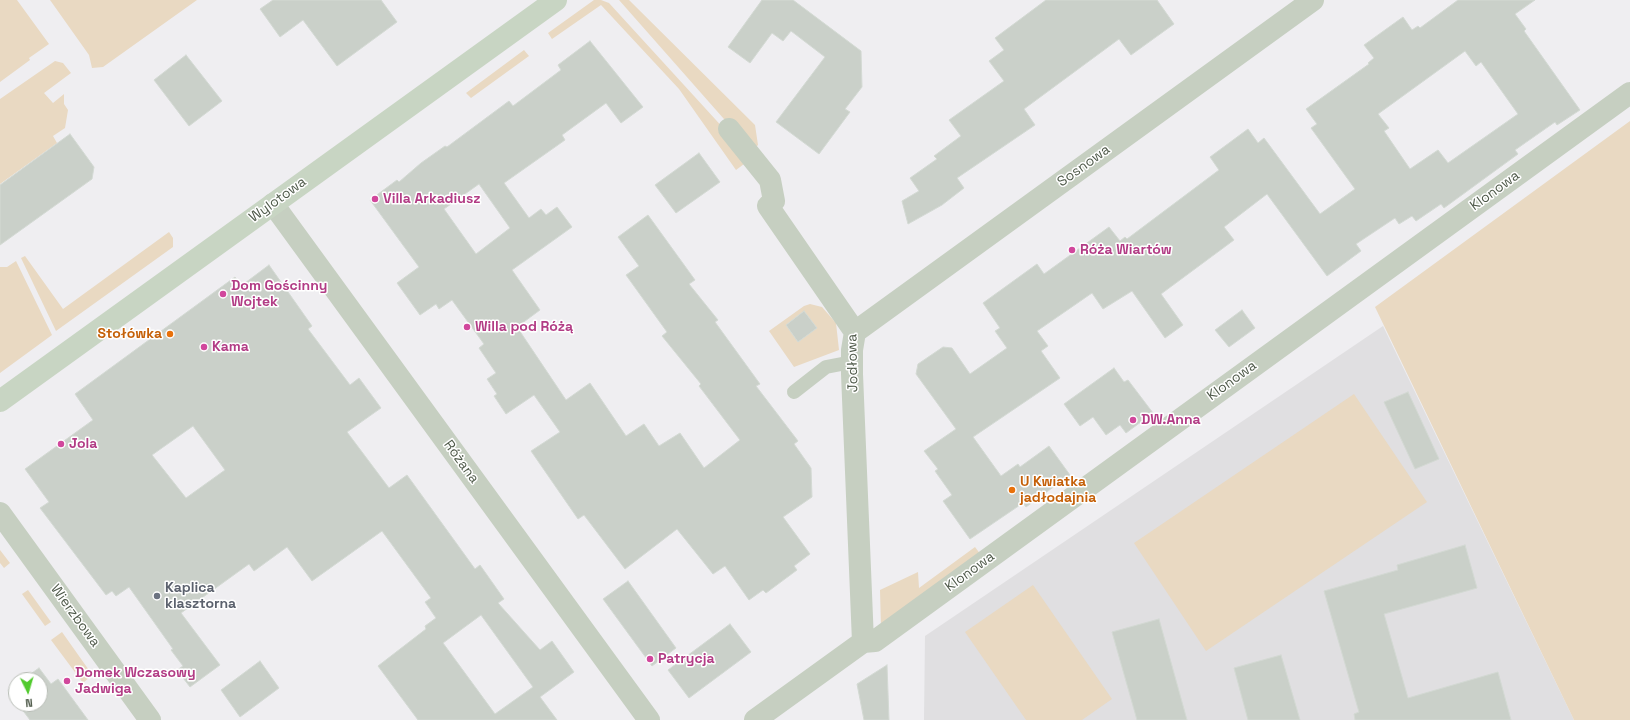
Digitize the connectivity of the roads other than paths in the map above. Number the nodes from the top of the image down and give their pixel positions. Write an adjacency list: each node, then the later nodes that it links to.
1 (556, 0): 5 (street, Wylotowa)
2 (1314, 0): 6 (street, Sosnowa)
3 (1630, 93): 11 (street, Klonowa)
4 (729, 129): 6 (street, Jodłowa)
5 (273, 204): 9 (street, Wylotowa); 13 (street, Różana)
6 (855, 332): 7 (street, Jodłowa)
7 (852, 362): 8 (lane); 11 (street, Jodłowa)
8 (794, 392)
9 (0, 401)
10 (0, 512): 12 (street, Wierzbowa)
11 (863, 642): 14 (street, Klonowa)
12 (150, 720)
13 (649, 720)
14 (755, 720)

